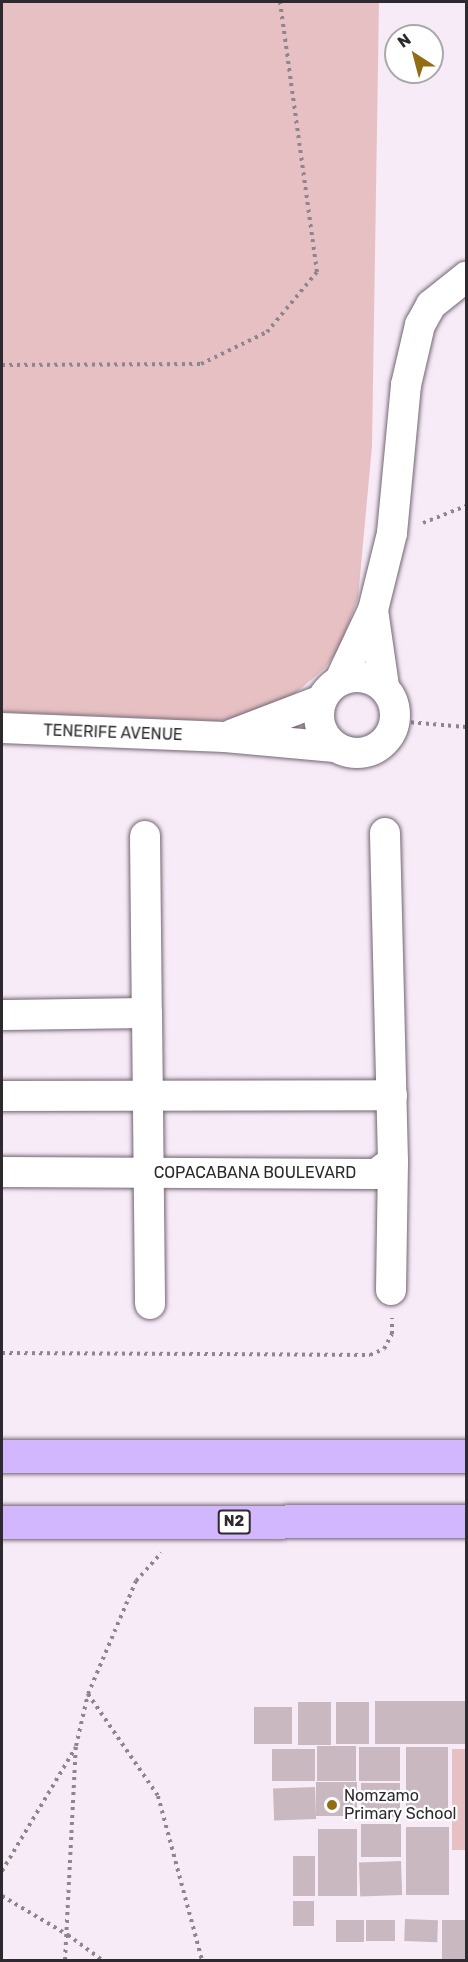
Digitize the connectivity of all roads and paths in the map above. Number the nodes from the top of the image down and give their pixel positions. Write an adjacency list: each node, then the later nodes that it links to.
1 (280, 2): 3 (path)
2 (466, 277): 5 (street)
3 (2, 365)
4 (466, 506): 5 (path)
5 (392, 532): 6 (street)
6 (373, 610): 7 (street); 8 (street)
7 (384, 686): 8 (street); 9 (street)
8 (331, 690): 12 (street, TENERIFE AVENUE); 13 (street)
9 (396, 721): 10 (path); 13 (street)
10 (466, 727)
11 (2, 728): 12 (street, TENERIFE AVENUE)
12 (225, 737): 13 (street, TENERIFE AVENUE)
13 (335, 747)
14 (385, 833): 19 (street)
15 (145, 836): 16 (street)
16 (147, 1014): 17 (street); 18 (street)
17 (2, 1015)
18 (148, 1094): 19 (street); 20 (street); 23 (street)
19 (392, 1095): 21 (street)
20 (2, 1096)
21 (393, 1161): 23 (street, COPACABANA BOULEVARD); 24 (street)
22 (2, 1172): 23 (street, COPACABANA BOULEVARD)
23 (150, 1173): 25 (street)
24 (391, 1290): 26 (path)
25 (150, 1304)
26 (2, 1353)
27 (2, 1456): 28 (highway)
28 (466, 1456)
29 (466, 1521): 31 (highway, N2)
30 (2, 1522): 31 (highway, N2)
31 (190, 1522): 32 (path)
32 (88, 1694): 33 (path); 39 (path)
33 (76, 1746): 34 (path); 36 (path)
34 (2, 1870)
35 (2, 1896): 36 (path)
36 (68, 1935): 37 (path); 38 (path)
37 (65, 1960)
38 (102, 1960)
39 (202, 1960)

